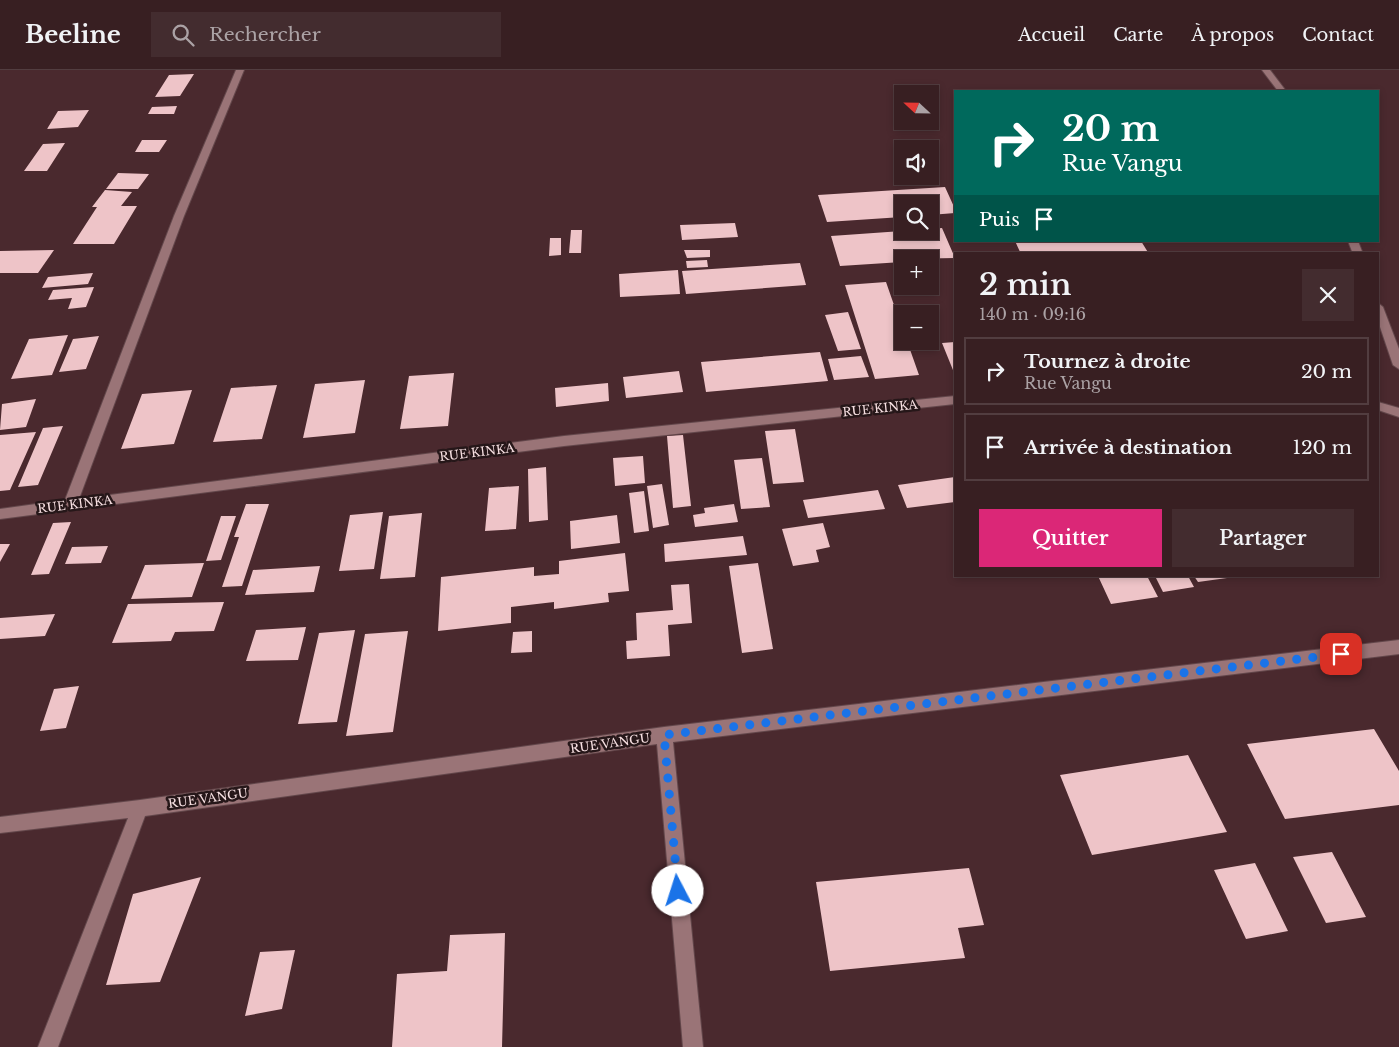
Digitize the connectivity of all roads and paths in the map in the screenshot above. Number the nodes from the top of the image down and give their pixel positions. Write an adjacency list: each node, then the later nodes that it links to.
1 (240, 70): 9 (street)
2 (1266, 70): 3 (street)
3 (1281, 90)
4 (1379, 310): 5 (street)
5 (1399, 365)
6 (954, 400): 9 (street, RUE KINKA)
7 (1379, 406): 8 (street)
8 (1399, 414)
9 (70, 505): 10 (street, RUE KINKA)
10 (0, 514)
11 (1399, 647): 12 (street, RUE VANGU)
12 (664, 735): 13 (street, RUE VANGU); 16 (street)
13 (140, 808): 14 (street, RUE VANGU); 15 (street)
14 (0, 825)
15 (48, 1047)
16 (693, 1047)

